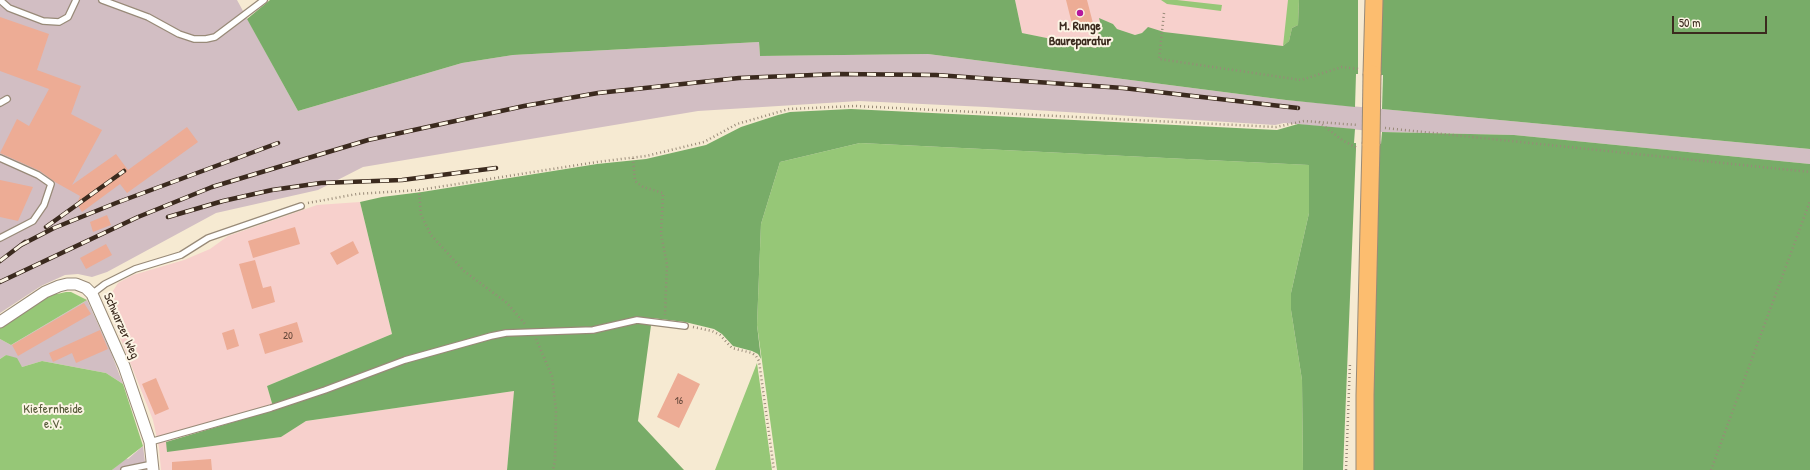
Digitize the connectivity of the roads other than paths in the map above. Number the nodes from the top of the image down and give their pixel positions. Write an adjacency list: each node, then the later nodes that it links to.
1 (0, 0): 2 (lane)
2 (76, 0)
3 (102, 0): 4 (lane)
4 (264, 0)
5 (1374, 0): 17 (main road, bridge)
6 (7, 99): 7 (lane)
7 (0, 103)
8 (0, 158): 10 (lane)
9 (301, 206): 11 (lane)
10 (0, 238)
11 (92, 294): 12 (street, Schwarzer Weg); 14 (street, Schwarzer Weg)
12 (0, 322)
13 (685, 326): 14 (lane)
14 (150, 442): 15 (street, Schwarzer Weg)
15 (153, 467): 16 (lane)
16 (124, 470)
17 (1365, 470)

